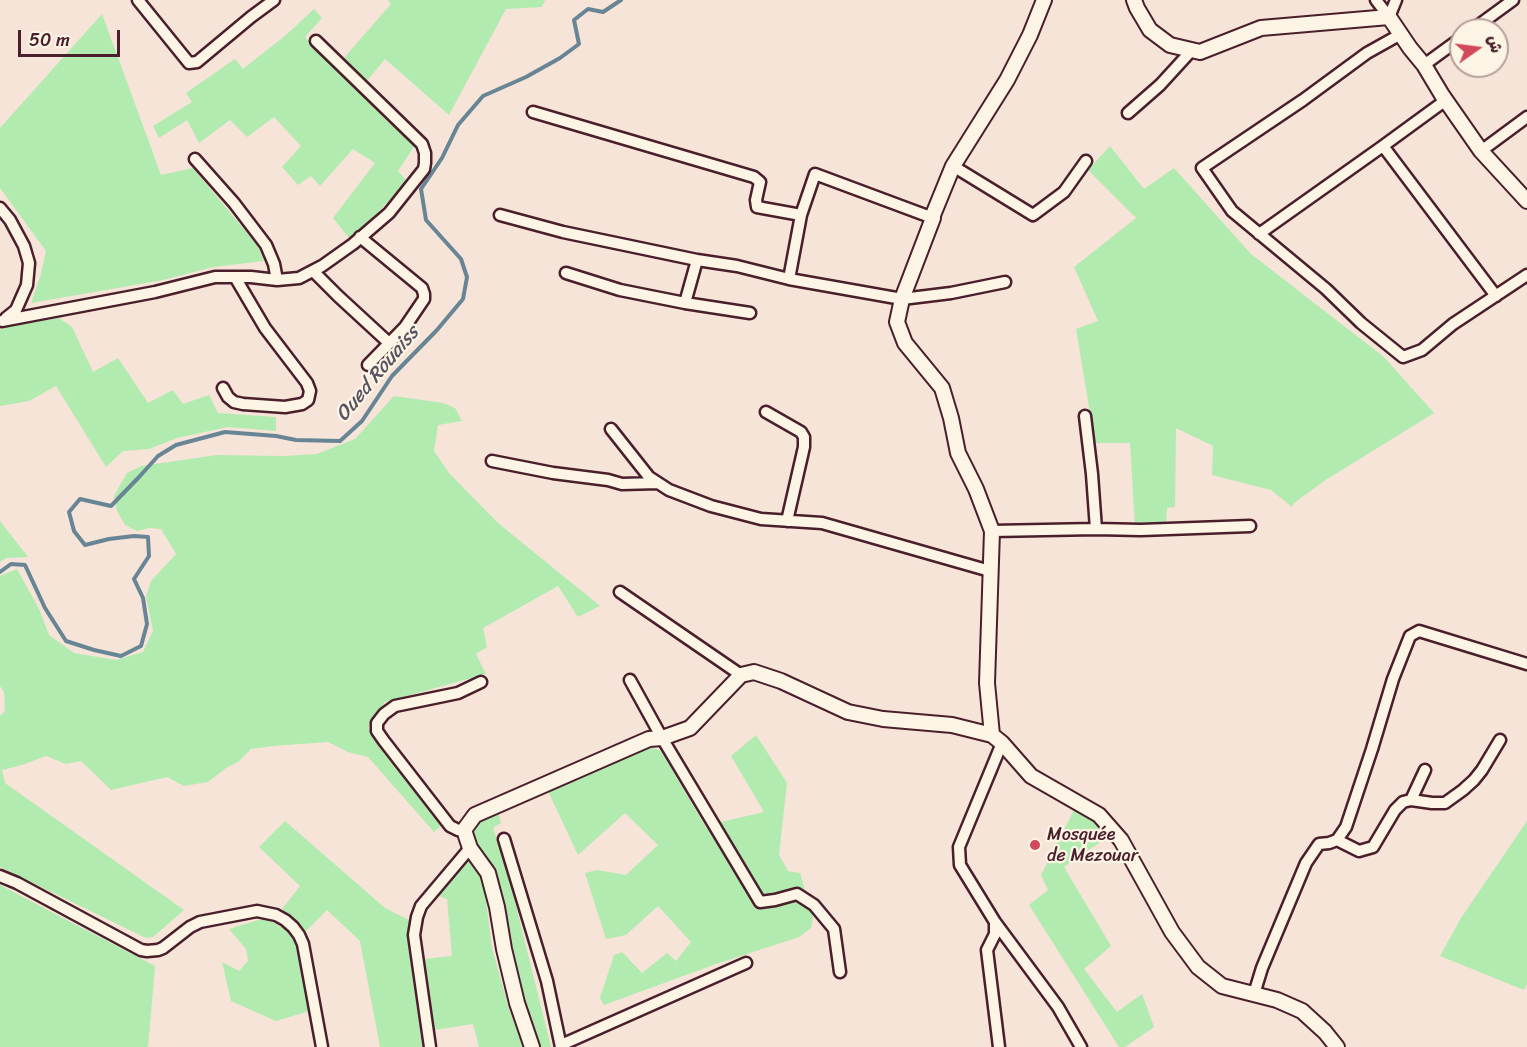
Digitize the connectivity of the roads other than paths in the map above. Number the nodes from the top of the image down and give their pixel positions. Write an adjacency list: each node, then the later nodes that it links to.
1 (138, 0): 2 (street)
2 (274, 0)
3 (1044, 0): 23 (street)
4 (1134, 0): 13 (street)
5 (1376, 0): 8 (street)
6 (1396, 0): 8 (street)
7 (1513, 0): 9 (street)
8 (1389, 17): 10 (street); 13 (street)
9 (1488, 18)
10 (1401, 34): 14 (street); 29 (street)
11 (316, 41): 30 (street)
12 (1449, 47): 14 (street)
13 (1192, 50): 17 (street)
14 (1424, 65): 15 (street)
15 (1446, 100): 19 (street); 20 (street)
16 (533, 112): 26 (street)
17 (1128, 113)
18 (1527, 117): 20 (street)
19 (1383, 146): 29 (street); 39 (street)
20 (1480, 151): 24 (street)
21 (195, 159): 37 (street)
22 (1086, 161): 23 (street)
23 (954, 166): 28 (street)
24 (1527, 201)
25 (0, 208): 43 (street)
26 (801, 214): 28 (street); 36 (street)
27 (500, 215): 31 (street)
28 (933, 218): 40 (street)
29 (1259, 234): 39 (street)
30 (360, 237): 32 (street); 44 (street)
31 (697, 260): 36 (street); 41 (street)
32 (313, 271): 37 (street); 44 (street)
33 (566, 273): 41 (street)
34 (1527, 275): 39 (street)
35 (236, 277): 37 (street); 43 (street); 46 (street)
36 (789, 279): 40 (street)
37 (277, 280)
38 (1005, 282): 40 (street)
39 (1496, 296)
40 (902, 299): 55 (street)
41 (685, 303): 42 (street)
42 (750, 313)
43 (1, 321)
44 (389, 343): 45 (street)
45 (368, 365)
46 (224, 388)
47 (766, 412): 52 (street)
48 (1085, 416): 54 (street)
49 (611, 429): 51 (street)
50 (492, 461): 51 (street)
51 (658, 483): 52 (street)
52 (787, 522): 56 (street)
53 (1250, 526): 54 (street)
54 (1096, 529): 55 (street)
55 (992, 531): 56 (street)
56 (990, 571): 63 (street)
57 (620, 592): 59 (street)
58 (1527, 664): 69 (street)
59 (741, 675): 62 (street); 63 (street)
60 (630, 680): 62 (street)
61 (482, 682): 67 (street)
62 (662, 738): 67 (street); 74 (street)
63 (997, 739): 72 (street); 75 (street)
64 (1500, 740): 66 (street)
65 (1425, 770): 66 (street)
66 (1411, 800): 69 (street)
67 (464, 830): 70 (street)
68 (504, 839): 76 (street)
69 (1337, 840): 75 (street)
70 (470, 848): 78 (street); 79 (street)
71 (0, 876): 77 (street)
72 (995, 922): 80 (street); 81 (street)
73 (746, 963): 76 (street)
74 (840, 972)
75 (1254, 994): 82 (street)
76 (561, 1046)
77 (322, 1047)
78 (430, 1047)
79 (532, 1047)
80 (999, 1047)
81 (1081, 1047)
82 (1337, 1047)

